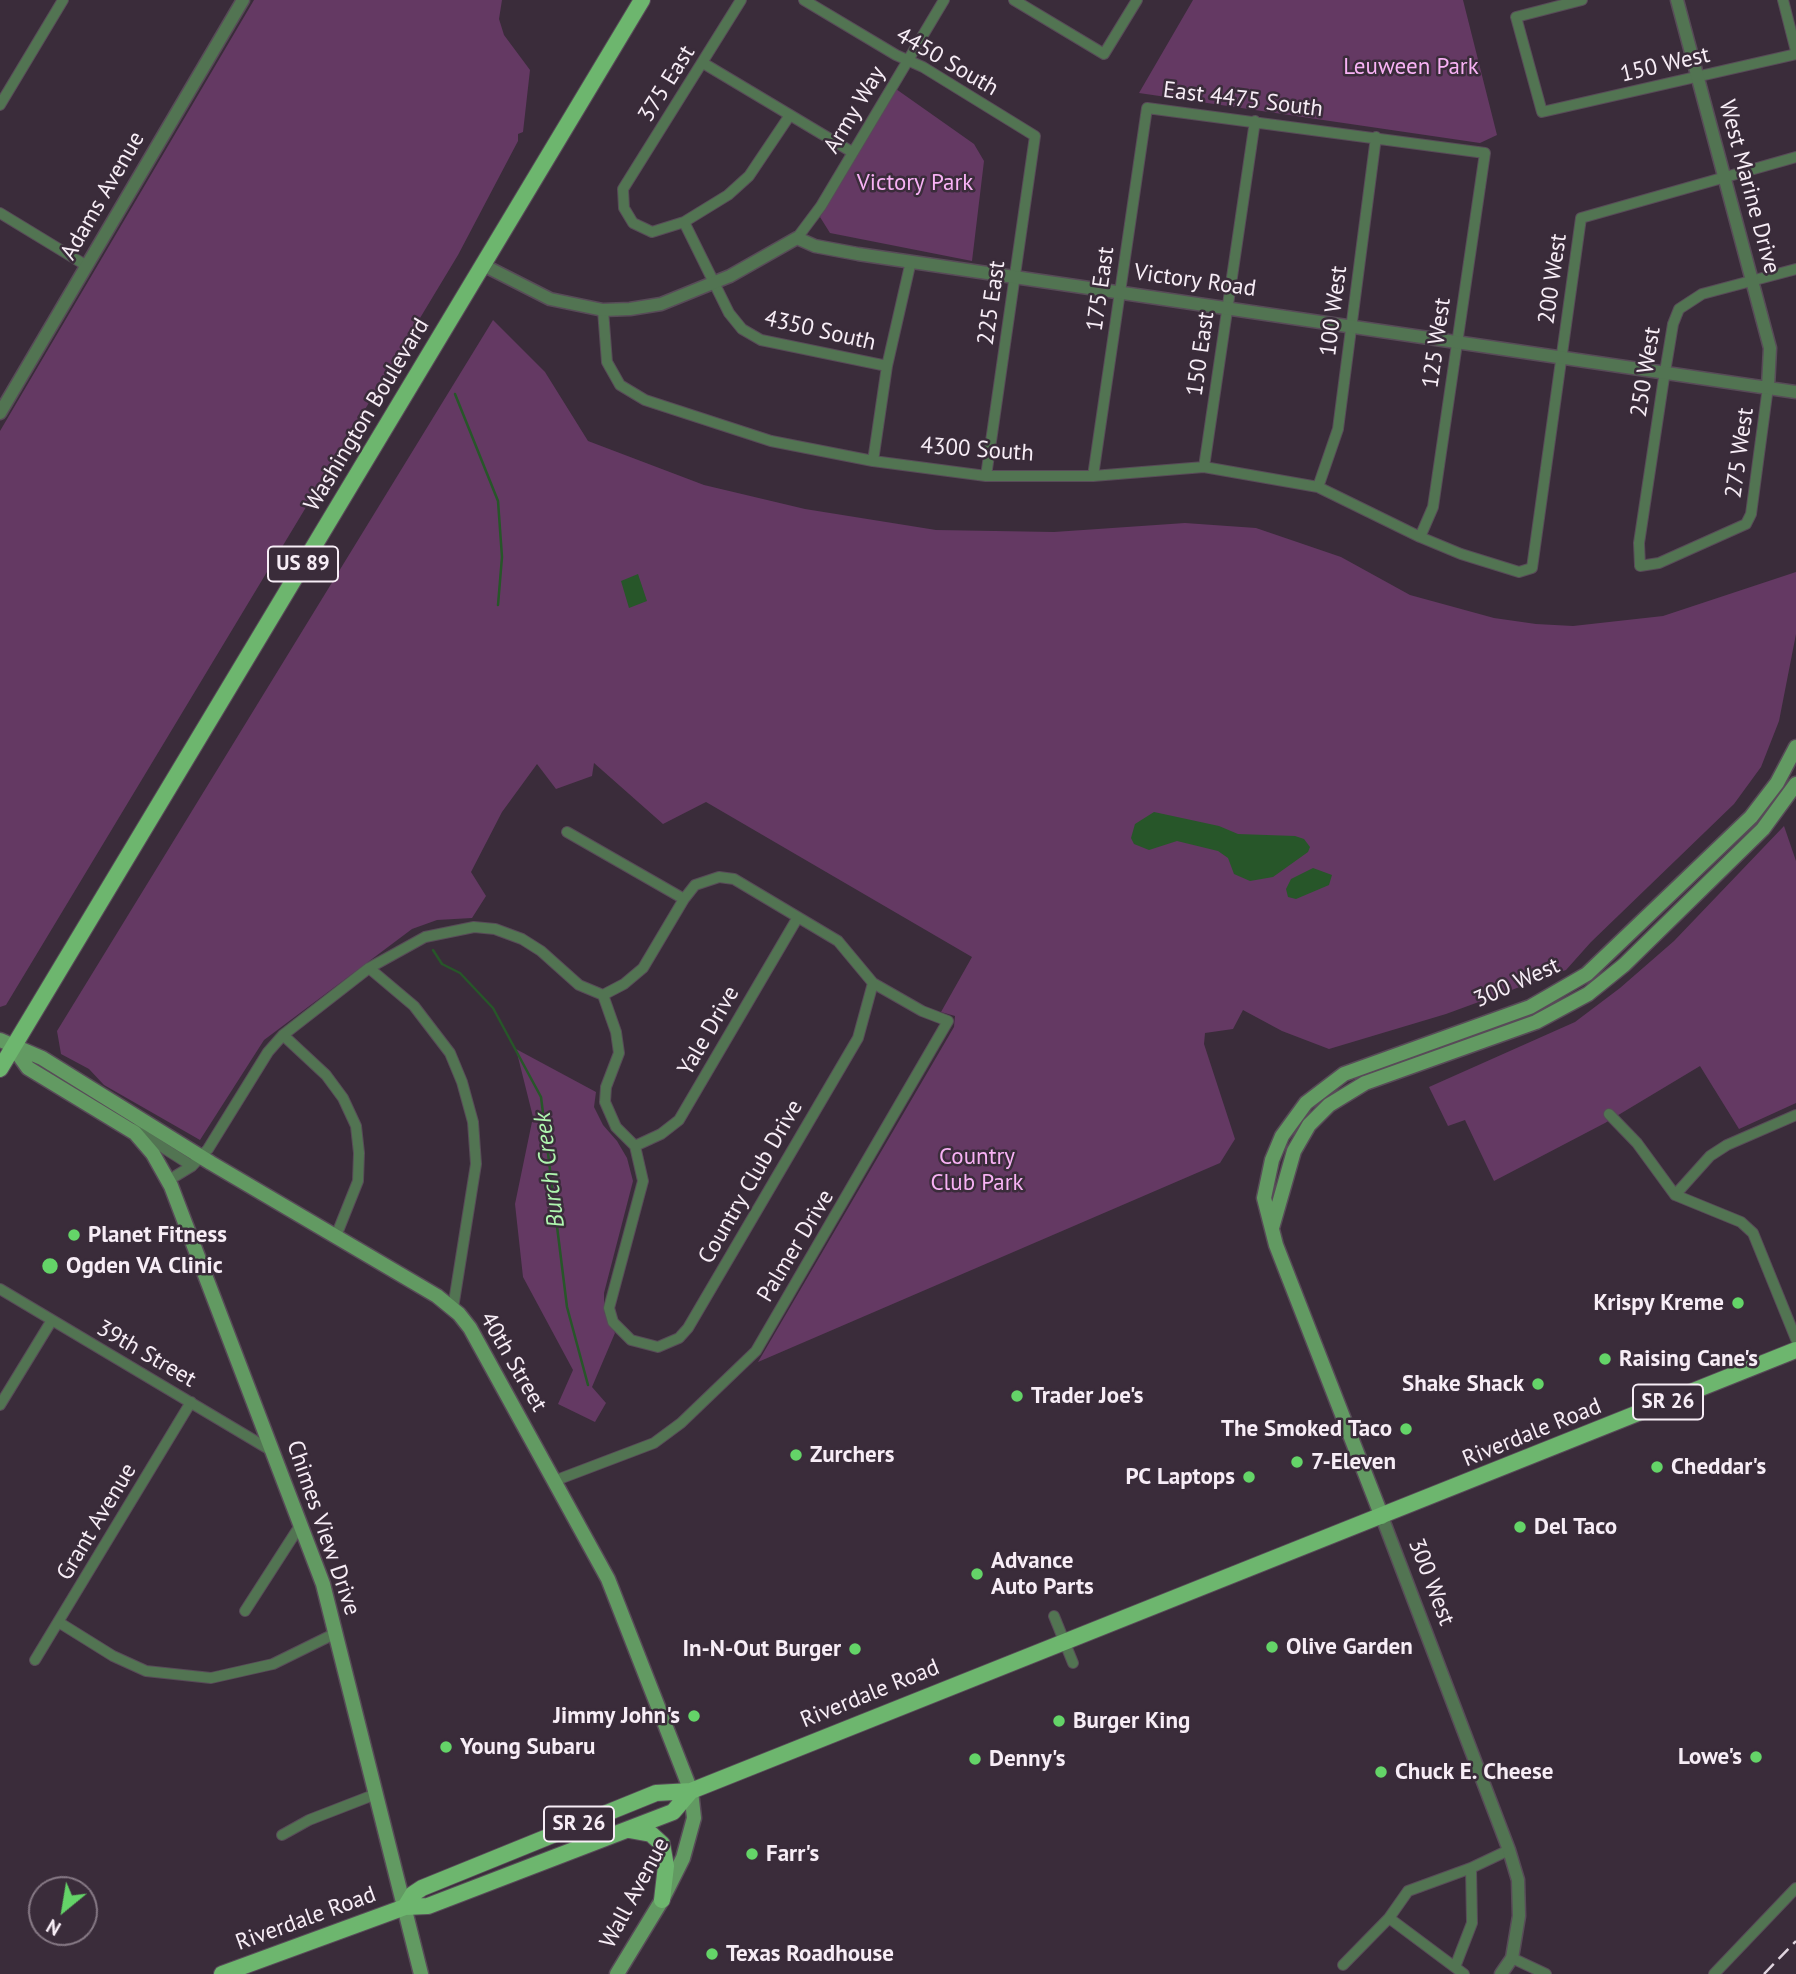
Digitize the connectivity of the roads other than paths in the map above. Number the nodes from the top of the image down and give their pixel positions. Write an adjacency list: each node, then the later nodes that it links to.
1 (63, 0): 16 (street)
2 (642, 0): 30 (main road, Washington Boulevard / US 89)
3 (741, 0): 14 (street, 375 East)
4 (804, 0): 13 (street, 4450 South)
5 (944, 0): 13 (street, Army Way)
6 (1014, 0): 7 (street)
7 (1137, 0)
8 (1582, 0): 15 (street, 150 West)
9 (1677, 0): 15 (street, West Marine Drive)
10 (1783, 0): 12 (street)
11 (240, 1): 31 (street, Adams Avenue)
12 (1796, 53): 15 (street, 150 West)
13 (907, 60): 20 (street, 4450 South); 22 (street, Army Way)
14 (703, 63): 18 (street); 27 (street, 375 East)
15 (1696, 77): 25 (street, West Marine Drive)
16 (0, 105)
17 (1147, 108): 19 (street, East 4475 South); 36 (street, 175 East)
18 (790, 114): 22 (street); 27 (street)
19 (1255, 121): 21 (street, East 4475 South); 37 (street, 150 East)
20 (1035, 136): 33 (street, 225 East)
21 (1376, 137): 23 (street, East 4475 South); 39 (street, 100 West)
22 (852, 152): 28 (street, Army Way)
23 (1485, 153): 40 (street, 125 West)
24 (1796, 157): 25 (street, 200 West)
25 (1726, 175): 34 (street, West Marine Drive); 41 (street, 200 West)
26 (0, 214): 31 (street)
27 (684, 222): 35 (street, 4350 South)
28 (797, 238): 29 (street, Victory Road); 35 (street)
29 (911, 261): 33 (street, Victory Road); 42 (street)
30 (483, 265): 38 (street); 64 (main road, Washington Boulevard / US 89)
31 (87, 266): 46 (street, Adams Avenue)
32 (1796, 268): 34 (street, 250 West)
33 (1015, 276): 36 (street, Victory Road); 49 (street, 225 East)
34 (1753, 281): 43 (street, 250 West); 44 (street, West Marine Drive)
35 (715, 282): 38 (street); 42 (street, 4350 South)
36 (1121, 292): 37 (street, Victory Road); 50 (street, 175 East)
37 (1228, 307): 39 (street, Victory Road); 48 (street, 150 East)
38 (603, 310): 47 (street, 4300 South)
39 (1352, 325): 40 (street, Victory Road); 51 (street, 100 West)
40 (1456, 341): 41 (street, Victory Road); 53 (street, 125 West)
41 (1561, 358): 43 (street, Victory Road); 54 (street, 200 West)
42 (887, 366): 47 (street)
43 (1666, 372): 44 (street, Victory Road); 52 (street, 250 West)
44 (1768, 387): 45 (street, Victory Road); 52 (street, 275 West)
45 (1796, 392)
46 (0, 413)
47 (873, 461): 49 (street, 4300 South)
48 (1204, 467): 50 (street, 4300 South); 51 (street, 4300 South)
49 (986, 476): 50 (street, 4300 South)
50 (1093, 476)
51 (1318, 487): 53 (street, 4300 South)
52 (1746, 524)
53 (1420, 537): 54 (street, 4300 South)
54 (1532, 568)
55 (1796, 747): 73 (main road, 300 West)
56 (1796, 784): 73 (main road, 300 West)
57 (567, 832): 58 (street)
58 (684, 898): 59 (street); 62 (street)
59 (798, 917): 61 (street); 69 (street, Yale Drive)
60 (369, 968): 62 (street); 63 (street); 76 (street)
61 (873, 983): 69 (street, Country Club Drive); 83 (street, Palmer Drive)
62 (603, 995): 69 (street, Country Club Drive)
63 (283, 1035): 70 (street); 74 (street)
64 (6, 1043): 65 (main road, Washington Boulevard / US 89); 68 (main road, 40th Street); 70 (main road, 40th Street)
65 (0, 1069)
66 (1609, 1114): 72 (street)
67 (1796, 1115): 72 (street)
68 (121, 1123): 70 (street, 40th Street); 71 (main road, Chimes View Drive)
69 (635, 1146)
70 (197, 1161): 71 (street); 74 (main road, 40th Street)
71 (169, 1180): 82 (main road, Chimes View Drive)
72 (1675, 1195): 78 (street)
73 (1272, 1228): 84 (main road, 300 West)
74 (336, 1236): 76 (main road, 40th Street)
75 (0, 1289): 77 (street, 39th Street)
76 (453, 1308): 83 (main road, 40th Street)
77 (52, 1320): 80 (street, 39th Street); 81 (street)
78 (1796, 1339)
79 (1796, 1350): 84 (main road, Riverdale Road / SR 26)
80 (191, 1402): 82 (street, 39th Street); 88 (street, Grant Avenue)
81 (0, 1405)
82 (273, 1451): 85 (main road, Chimes View Drive)
83 (554, 1481): 93 (main road, 40th Street)
84 (1382, 1517): 90 (main road, SR 26); 97 (street, 300 West)
85 (301, 1524): 86 (street); 89 (main road, Chimes View Drive)
86 (245, 1611)
87 (1054, 1616): 90 (street)
88 (60, 1623): 89 (street); 91 (street, Grant Avenue)
89 (336, 1633): 94 (main road, Chimes View Drive)
90 (1057, 1646): 92 (street); 93 (main road, Riverdale Road / SR 26)
91 (35, 1660)
92 (1073, 1663)
93 (691, 1791): 95 (main road, Riverdale Road / SR 26); 100 (main road, Wall Avenue); 101 (main road, Riverdale Road / SR 26)
94 (376, 1794): 96 (street); 101 (main road, Chimes View Drive)
95 (626, 1830): 100 (main road); 101 (main road, Riverdale Road / SR 26)
96 (282, 1835)
97 (1509, 1850): 98 (street); 103 (street, 300 West)
98 (1471, 1868): 102 (street); 105 (street)
99 (1796, 1888): 112 (street)
100 (662, 1900): 108 (main road, Wall Avenue)
101 (405, 1906): 106 (main road, Riverdale Road / SR 26); 107 (main road, Chimes View Drive)
102 (1389, 1918): 104 (street); 105 (street)
103 (1512, 1958): 110 (street); 111 (street)
104 (1343, 1965)
105 (1455, 1967): 109 (street)
106 (222, 1974)
107 (421, 1974)
108 (617, 1974)
109 (1464, 1974)
110 (1501, 1974)
111 (1546, 1974)
112 (1714, 1974)

